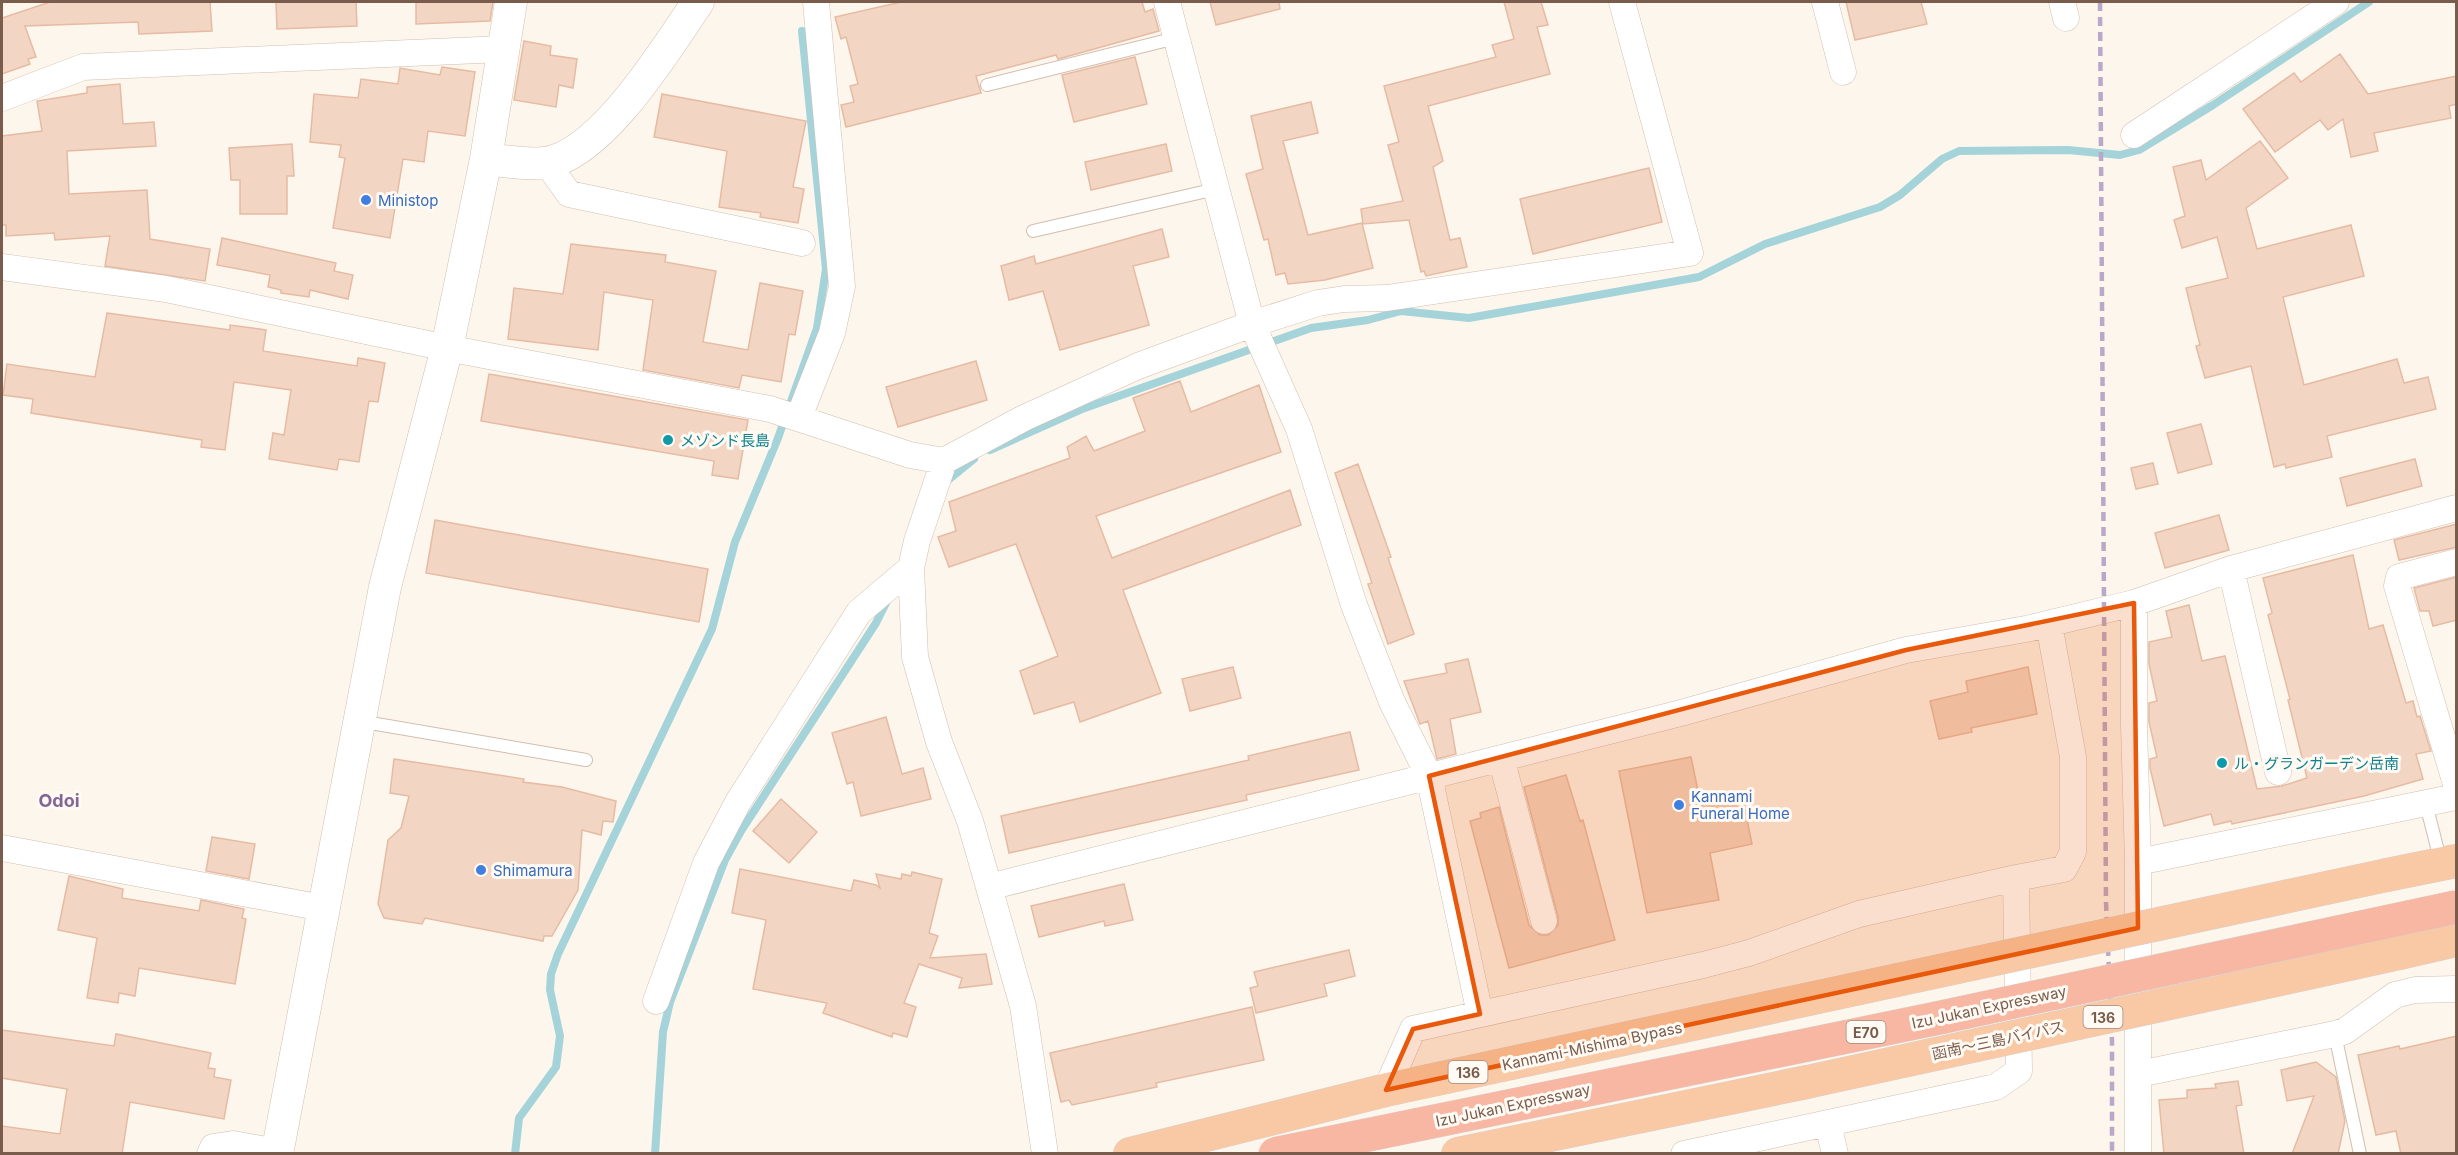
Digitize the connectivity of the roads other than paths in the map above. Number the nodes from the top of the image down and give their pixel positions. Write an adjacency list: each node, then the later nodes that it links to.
1 (511, 2): 9 (street)
2 (698, 2): 15 (street)
3 (816, 2): 22 (street)
4 (1167, 2): 8 (street)
5 (1622, 2): 20 (street)
6 (1825, 2): 10 (street)
7 (2336, 2): 13 (street)
8 (1176, 38): 11 (lane); 16 (street)
9 (503, 49): 12 (street); 14 (street)
10 (1843, 72)
11 (987, 85)
12 (2, 98)
13 (2134, 135)
14 (486, 159): 15 (street); 21 (street)
15 (547, 163): 18 (street)
16 (1216, 189): 17 (lane); 20 (street)
17 (1033, 231)
18 (802, 243)
19 (2, 267): 21 (street)
20 (1252, 324): 23 (street); 34 (street)
21 (447, 348): 22 (street); 30 (street)
22 (799, 417): 23 (street)
23 (944, 461): 26 (street)
24 (2457, 508): 27 (street)
25 (2457, 562): 35 (street)
26 (911, 568): 42 (street); 48 (street)
27 (2231, 569): 28 (street); 33 (street)
28 (2134, 603): 29 (street); 40 (street)
29 (2049, 624): 31 (street); 41 (street)
30 (359, 721): 32 (lane); 44 (street)
31 (1501, 758): 34 (street); 45 (street)
32 (586, 760)
33 (2278, 772)
34 (1429, 777): 42 (street); 49 (street)
35 (2457, 784)
36 (2457, 797): 37 (street)
37 (2426, 804): 39 (lane); 40 (street)
38 (2, 848): 44 (street)
39 (2448, 858): 52 (highway, Kannami-Mishima Bypass / 136, bridge)
40 (2138, 862): 51 (street)
41 (2016, 878): 49 (street); 53 (street)
42 (989, 887): 57 (street)
43 (2457, 907): 59 (highway, Izu Jukan Expressway / E70, bridge)
44 (323, 908): 55 (street)
45 (1544, 921)
46 (2457, 940): 60 (highway, 函南～三島バイパス / 136, bridge)
47 (2457, 989): 50 (street)
48 (656, 1001)
49 (1480, 1014): 52 (street)
50 (2336, 1034): 51 (street); 63 (lane)
51 (2139, 1074): 62 (street)
52 (1386, 1090): 58 (highway, Kannami-Mishima Bypass / 136)
53 (1828, 1124): 54 (street); 61 (street)
54 (1694, 1152)
55 (277, 1153): 56 (street)
56 (210, 1154)
57 (1045, 1154)
58 (1130, 1154)
59 (1275, 1154)
60 (1458, 1154)
61 (1835, 1154)
62 (2138, 1154)
63 (2360, 1154)

